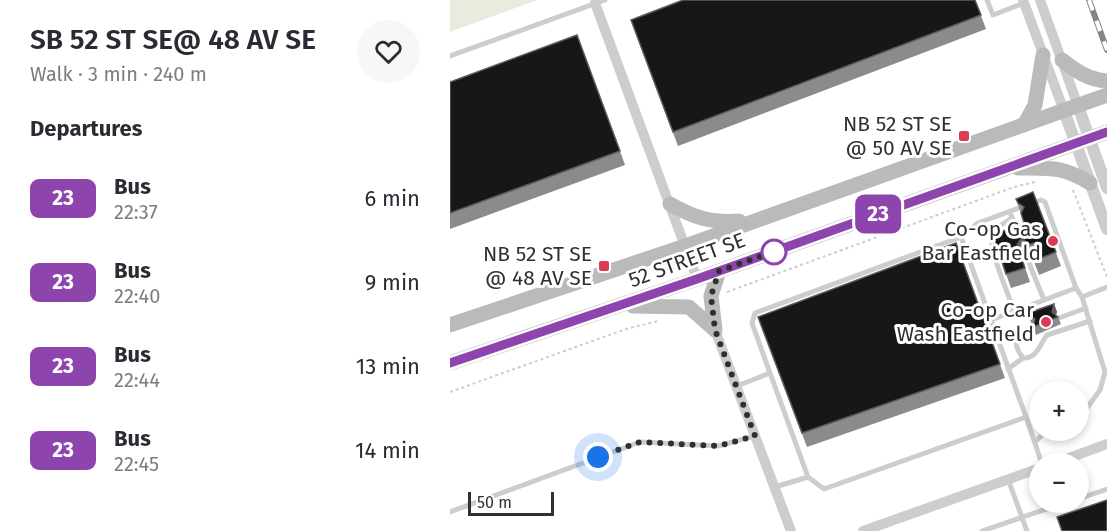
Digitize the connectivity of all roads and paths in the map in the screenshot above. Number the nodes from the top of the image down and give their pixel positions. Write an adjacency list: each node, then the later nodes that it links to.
1 (987, 0): 4 (lane)
2 (1040, 0): 7 (street)
3 (600, 2): 6 (lane); 19 (street)
4 (1024, 2): 5 (street)
5 (1042, 55): 10 (street); 11 (main road)
6 (450, 56)
7 (1062, 60): 8 (main road); 10 (street)
8 (1107, 81)
9 (1107, 95): 10 (main road, 52 STREET SE)
10 (1071, 108): 11 (main road, 52 STREET SE); 13 (street)
11 (1024, 125): 24 (main road, 52 STREET SE)
12 (1107, 132): 13 (main road, 52 STREET SE)
13 (1083, 141): 14 (main road, 52 STREET SE); 16 (street); 18 (street)
14 (1006, 168): 16 (main road); 38 (main road, 52 STREET SE)
15 (1037, 182): 43 (path)
16 (1090, 183): 28 (street)
17 (1070, 184): 39 (path)
18 (1107, 188)
19 (670, 204): 24 (main road); 32 (street)
20 (1009, 210): 21 (lane); 23 (lane); 30 (lane)
21 (1049, 213): 22 (lane); 27 (lane)
22 (1042, 215)
23 (1012, 218): 26 (lane); 48 (lane)
24 (760, 219): 32 (main road, 52 STREET SE)
25 (1024, 222): 26 (lane)
26 (1015, 226): 31 (lane)
27 (1055, 229): 29 (lane); 33 (lane)
28 (1107, 230)
29 (1048, 232)
30 (961, 237): 51 (lane); 59 (lane)
31 (1030, 238)
32 (685, 246): 40 (street); 53 (main road, 52 STREET SE)
33 (1063, 252): 34 (lane); 42 (lane)
34 (1057, 255)
35 (1027, 258): 37 (lane)
36 (1039, 262): 37 (lane)
37 (1030, 266): 45 (lane)
38 (719, 271): 40 (main road, 52 STREET SE); 43 (main road)
39 (1107, 277)
40 (697, 279): 46 (main road, 52 STREET SE)
41 (1107, 287): 44 (lane)
42 (1076, 288): 44 (lane); 45 (lane)
43 (711, 296): 55 (main road)
44 (1082, 297): 47 (lane)
45 (1044, 300): 48 (lane)
46 (618, 307): 55 (main road); 57 (main road, 52 STREET SE)
47 (1086, 308): 49 (lane); 52 (lane)
48 (1014, 310): 51 (lane)
49 (1059, 318)
50 (661, 320): 61 (path)
51 (991, 320): 58 (lane)
52 (1090, 321): 56 (lane); 62 (lane)
53 (450, 325)
54 (1033, 328): 56 (lane)
55 (715, 330): 60 (street)
56 (1023, 358): 58 (lane)
57 (450, 363)
58 (1008, 369): 63 (lane)
59 (770, 373): 60 (lane); 70 (lane)
60 (736, 386): 64 (street)
61 (450, 392)
62 (1089, 405)
63 (1026, 417): 65 (lane); 70 (lane)
64 (755, 436): 72 (street); 75 (lane)
65 (1035, 442): 67 (lane)
66 (1107, 444): 68 (street)
67 (1038, 453)
68 (1083, 453)
69 (1029, 472): 71 (street)
70 (808, 477): 72 (lane)
71 (1008, 479): 77 (lane); 79 (street)
72 (775, 487): 78 (street)
73 (1107, 489): 74 (lane)
74 (1089, 495)
75 (450, 512)
76 (1035, 513): 77 (lane)
77 (1021, 518): 80 (lane); 81 (lane)
78 (791, 531)
79 (863, 531)
80 (982, 531)
81 (1026, 531)

